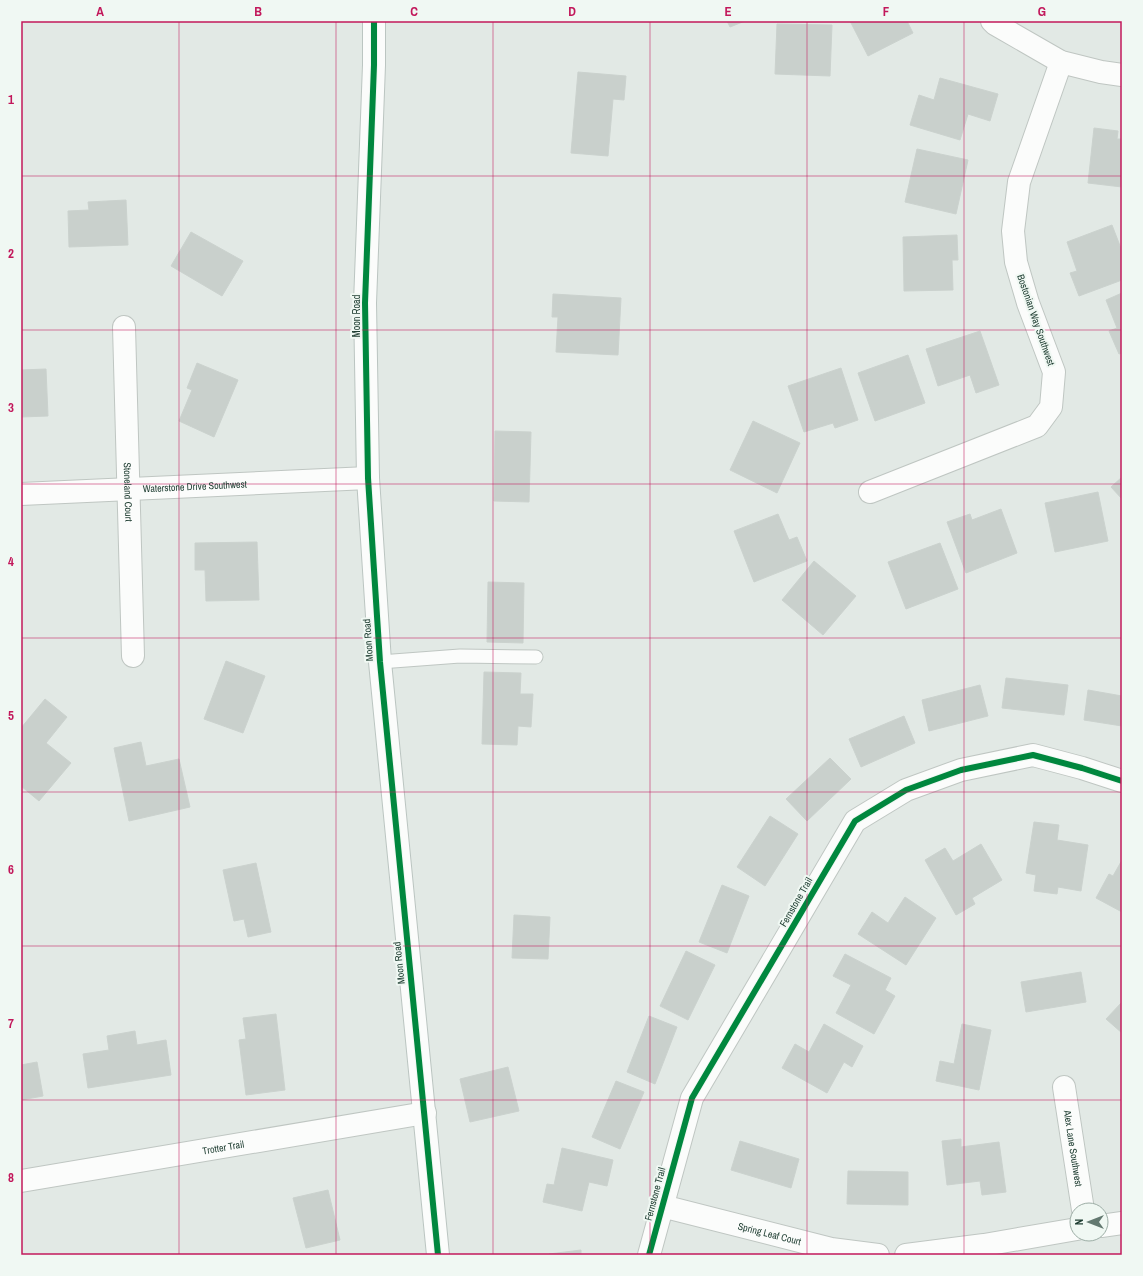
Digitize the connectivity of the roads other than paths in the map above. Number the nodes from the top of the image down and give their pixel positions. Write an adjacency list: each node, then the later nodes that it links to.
1 (374, 21): 6 (street, Moon Road)
2 (992, 21): 3 (street)
3 (1061, 62): 4 (street); 8 (street, Bostonian Way Southwest)
4 (1122, 74)
5 (124, 327): 7 (street, Stoneland Court)
6 (368, 478): 7 (street, Waterstone Drive Southwest); 12 (street, Moon Road)
7 (129, 490): 9 (street, Waterstone Drive Southwest); 10 (street, Stoneland Court)
8 (870, 492)
9 (21, 494)
10 (133, 656)
11 (536, 657): 12 (lane)
12 (380, 662): 15 (street, Moon Road)
13 (1122, 781): 18 (street, Fernstone Trail)
14 (1064, 1087): 17 (street, Alex Lane Southwest)
15 (425, 1113): 16 (street, Trotter Trail); 22 (street, Moon Road)
16 (21, 1181)
17 (1082, 1202)
18 (662, 1206): 23 (street, Fernstone Trail); 24 (street, Spring Leaf Court)
19 (1122, 1222): 20 (street)
20 (1109, 1224)
21 (1069, 1230): 25 (street)
22 (438, 1255)
23 (649, 1255)
24 (878, 1255)
25 (906, 1255)

